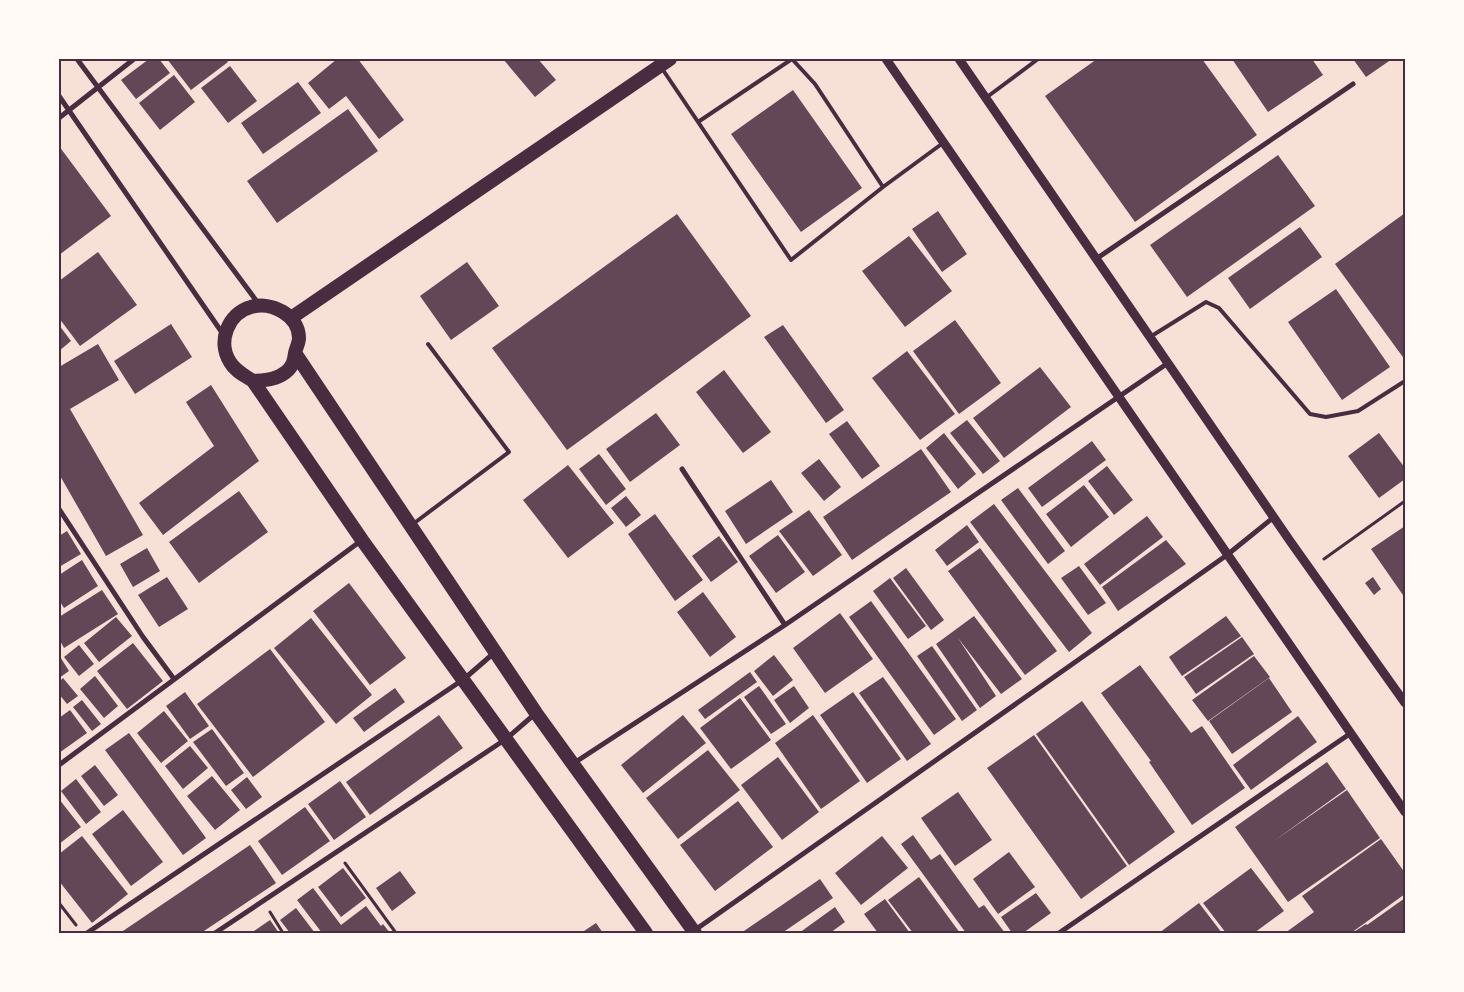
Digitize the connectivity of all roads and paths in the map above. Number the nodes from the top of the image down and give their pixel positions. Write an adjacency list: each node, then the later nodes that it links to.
1 (76, 59): 8 (street)
2 (134, 59): 8 (street)
3 (886, 59): 14 (street)
4 (959, 59): 10 (street)
5 (1038, 59): 10 (lane)
6 (665, 62): 13 (lane); 18 (highway)
7 (1353, 84): 16 (street)
8 (97, 87): 11 (street); 17 (street)
9 (59, 96): 11 (street)
10 (985, 98): 16 (street)
11 (68, 110): 12 (street); 19 (street)
12 (59, 118)
13 (698, 122): 15 (lane); 15 (lane)
14 (942, 143): 15 (lane); 26 (street)
15 (883, 187)
16 (1096, 258): 20 (street)
17 (259, 305): 18 (highway); 19 (highway)
18 (291, 318): 22 (highway)
19 (225, 336): 24 (highway)
20 (1150, 337): 23 (street); 25 (lane)
21 (428, 344): 31 (lane)
22 (295, 352): 24 (highway); 31 (highway)
23 (1168, 363): 26 (street); 30 (street)
24 (253, 381): 32 (highway)
25 (1405, 381)
26 (1118, 398): 33 (street); 35 (street)
27 (682, 469): 35 (street)
28 (1405, 500): 34 (path)
29 (59, 509): 37 (street)
30 (1274, 517): 33 (street); 34 (street)
31 (411, 526): 36 (highway)
32 (362, 540): 37 (street); 38 (highway)
33 (1227, 555): 41 (street); 50 (street)
34 (1311, 568): 39 (street)
35 (785, 626): 43 (street)
36 (495, 653): 38 (street); 40 (highway)
37 (174, 679): 44 (street)
38 (464, 679): 42 (highway); 51 (street)
39 (1405, 703)
40 (536, 713): 42 (street); 43 (highway)
41 (1351, 733): 45 (street); 56 (street)
42 (506, 739): 46 (street); 55 (highway)
43 (574, 764): 50 (highway)
44 (59, 766)
45 (1405, 812)
46 (337, 851): 47 (street); 54 (path)
47 (263, 902): 52 (street); 53 (path)
48 (59, 903): 49 (path)
49 (76, 926)
50 (694, 932)
51 (87, 933)
52 (215, 933)
53 (282, 933)
54 (396, 933)
55 (646, 933)
56 (1059, 933)

